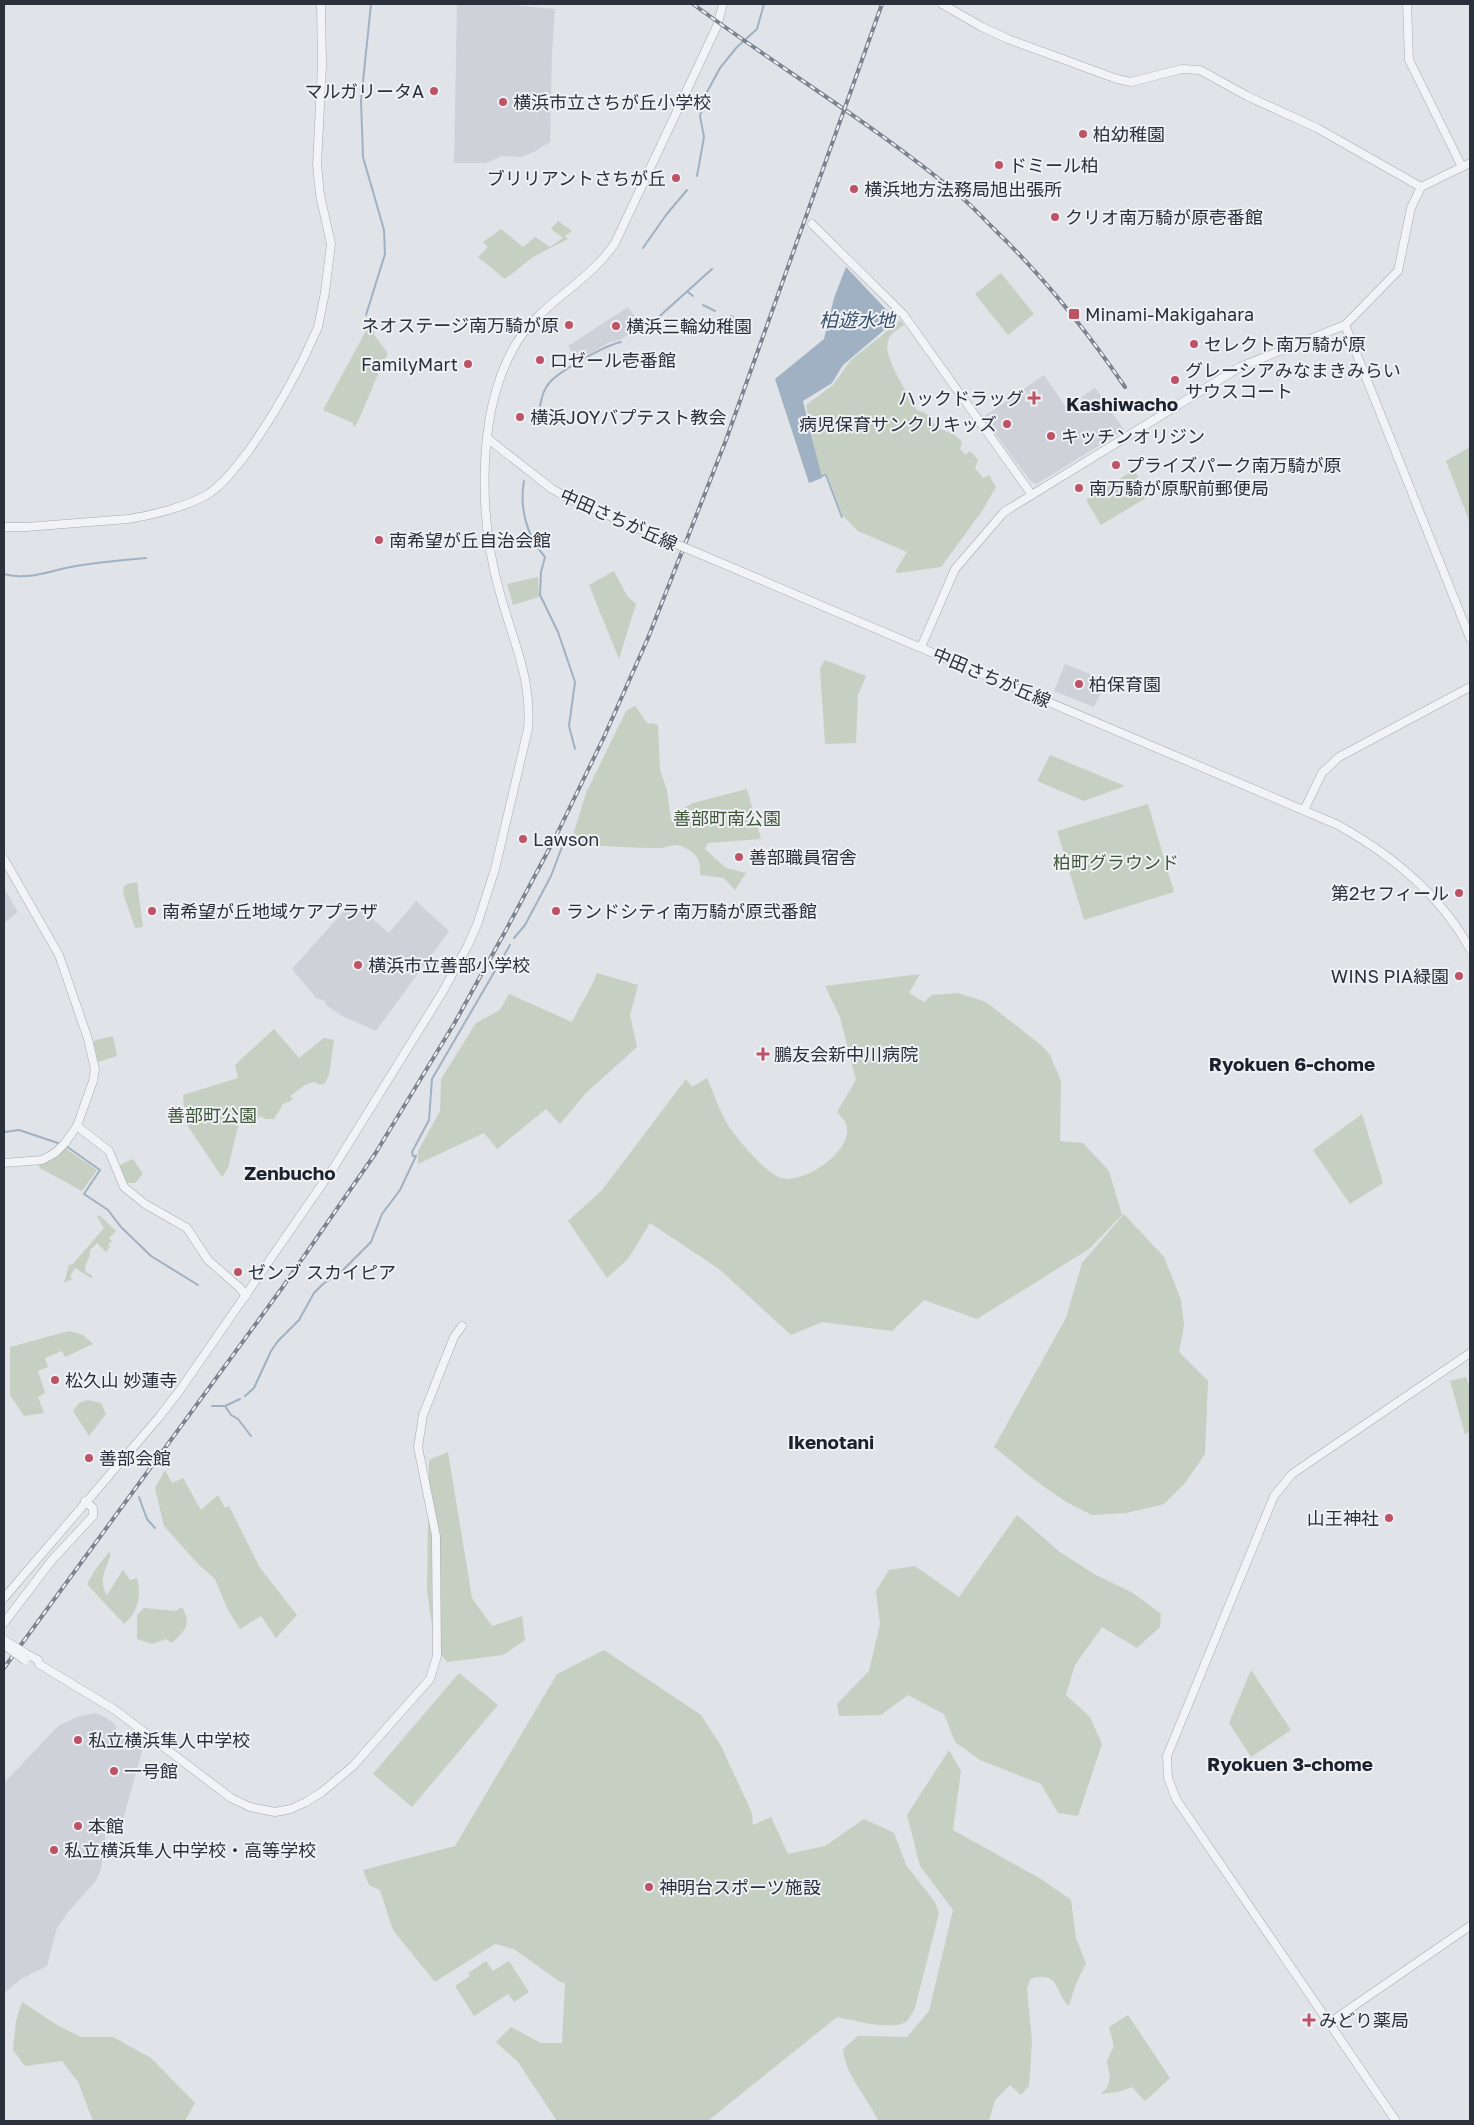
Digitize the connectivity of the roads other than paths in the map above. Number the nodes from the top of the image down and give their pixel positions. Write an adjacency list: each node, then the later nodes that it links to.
1 (321, 4): 12 (street)
2 (723, 4): 10 (street)
3 (942, 4): 7 (street)
4 (1408, 4): 6 (street)
5 (1470, 163): 6 (street)
6 (1462, 167): 7 (street)
7 (1420, 187): 9 (street)
8 (812, 224): 11 (street)
9 (1345, 325): 11 (street); 13 (street)
10 (487, 438): 14 (street, 中田さちが丘線, bridge); 21 (street)
11 (1032, 495): 14 (street)
12 (4, 527)
13 (1470, 638)
14 (922, 647): 16 (street, 中田さちが丘線)
15 (1470, 687): 16 (street)
16 (1304, 810): 18 (street, 中田さちが丘線)
17 (4, 859): 19 (street)
18 (1470, 949)
19 (77, 1126): 20 (street); 21 (street)
20 (4, 1163)
21 (246, 1296): 24 (street)
22 (462, 1326): 29 (street)
23 (1470, 1353): 31 (street)
24 (85, 1501): 25 (street); 26 (street)
25 (4, 1598)
26 (4, 1622)
27 (4, 1640): 29 (street, bridge)
28 (4, 1645): 29 (street, bridge)
29 (25, 1656)
30 (1470, 1926): 31 (street)
31 (1329, 2023): 32 (street)
32 (1396, 2121)

